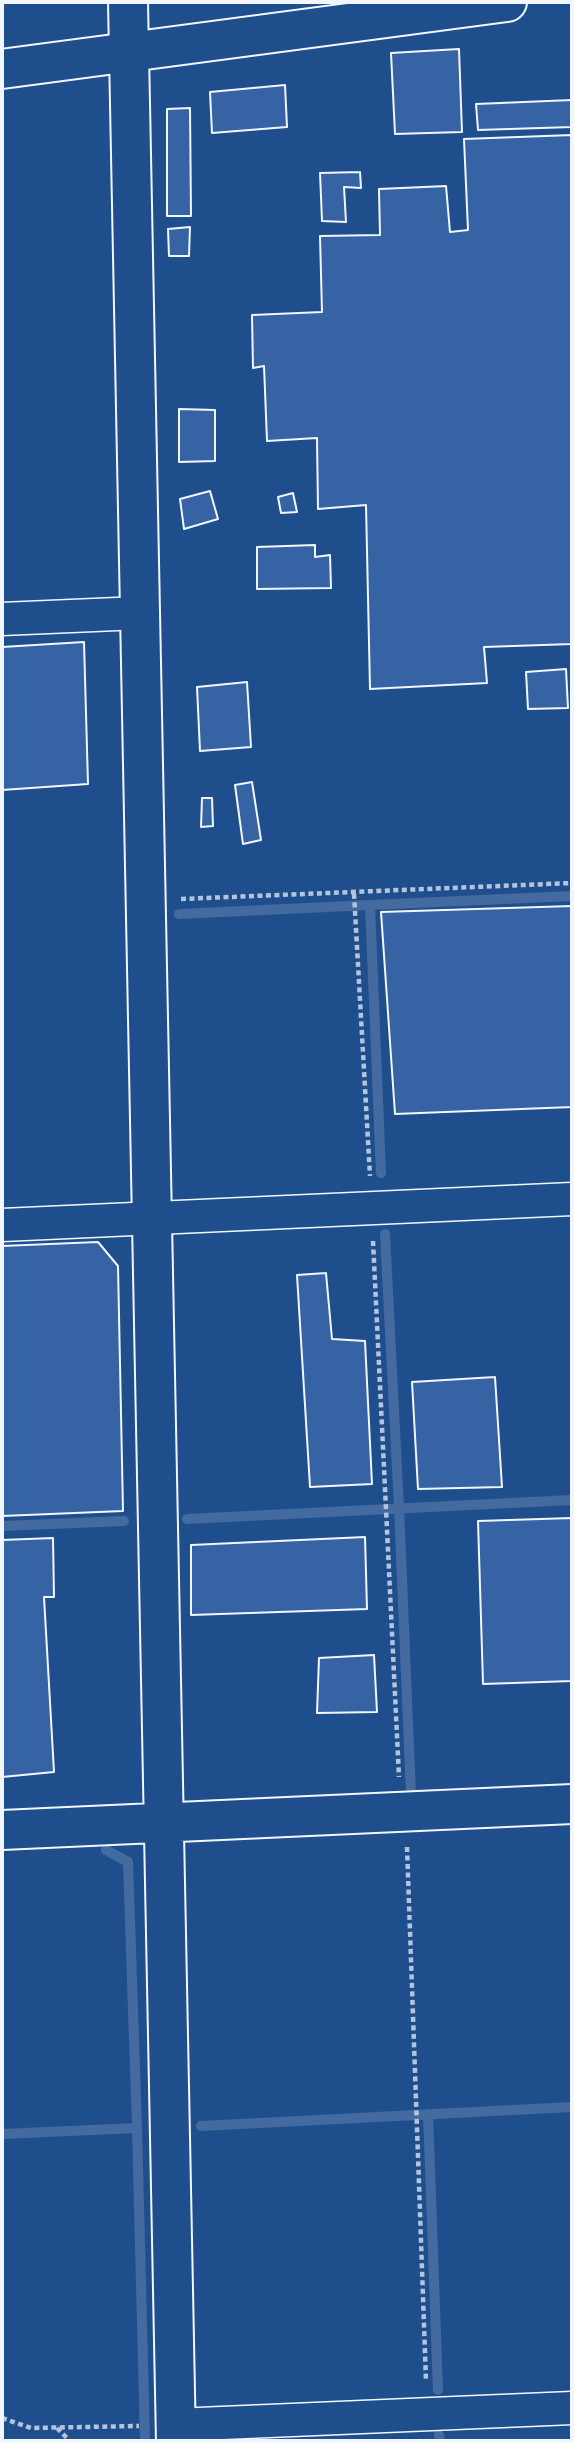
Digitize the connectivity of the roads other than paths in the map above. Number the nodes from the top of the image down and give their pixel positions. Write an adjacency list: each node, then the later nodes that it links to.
1 (128, 2): 3 (street)
2 (507, 2): 3 (street)
3 (130, 52): 4 (street); 5 (street)
4 (2, 69)
5 (140, 613): 6 (street); 8 (street)
6 (2, 619)
7 (572, 1199): 8 (street)
8 (151, 1219): 9 (street); 11 (street)
9 (2, 1225)
10 (572, 1804): 11 (street)
11 (165, 1822): 12 (street); 14 (street)
12 (2, 1830)
13 (572, 2408): 14 (street)
14 (176, 2433)

